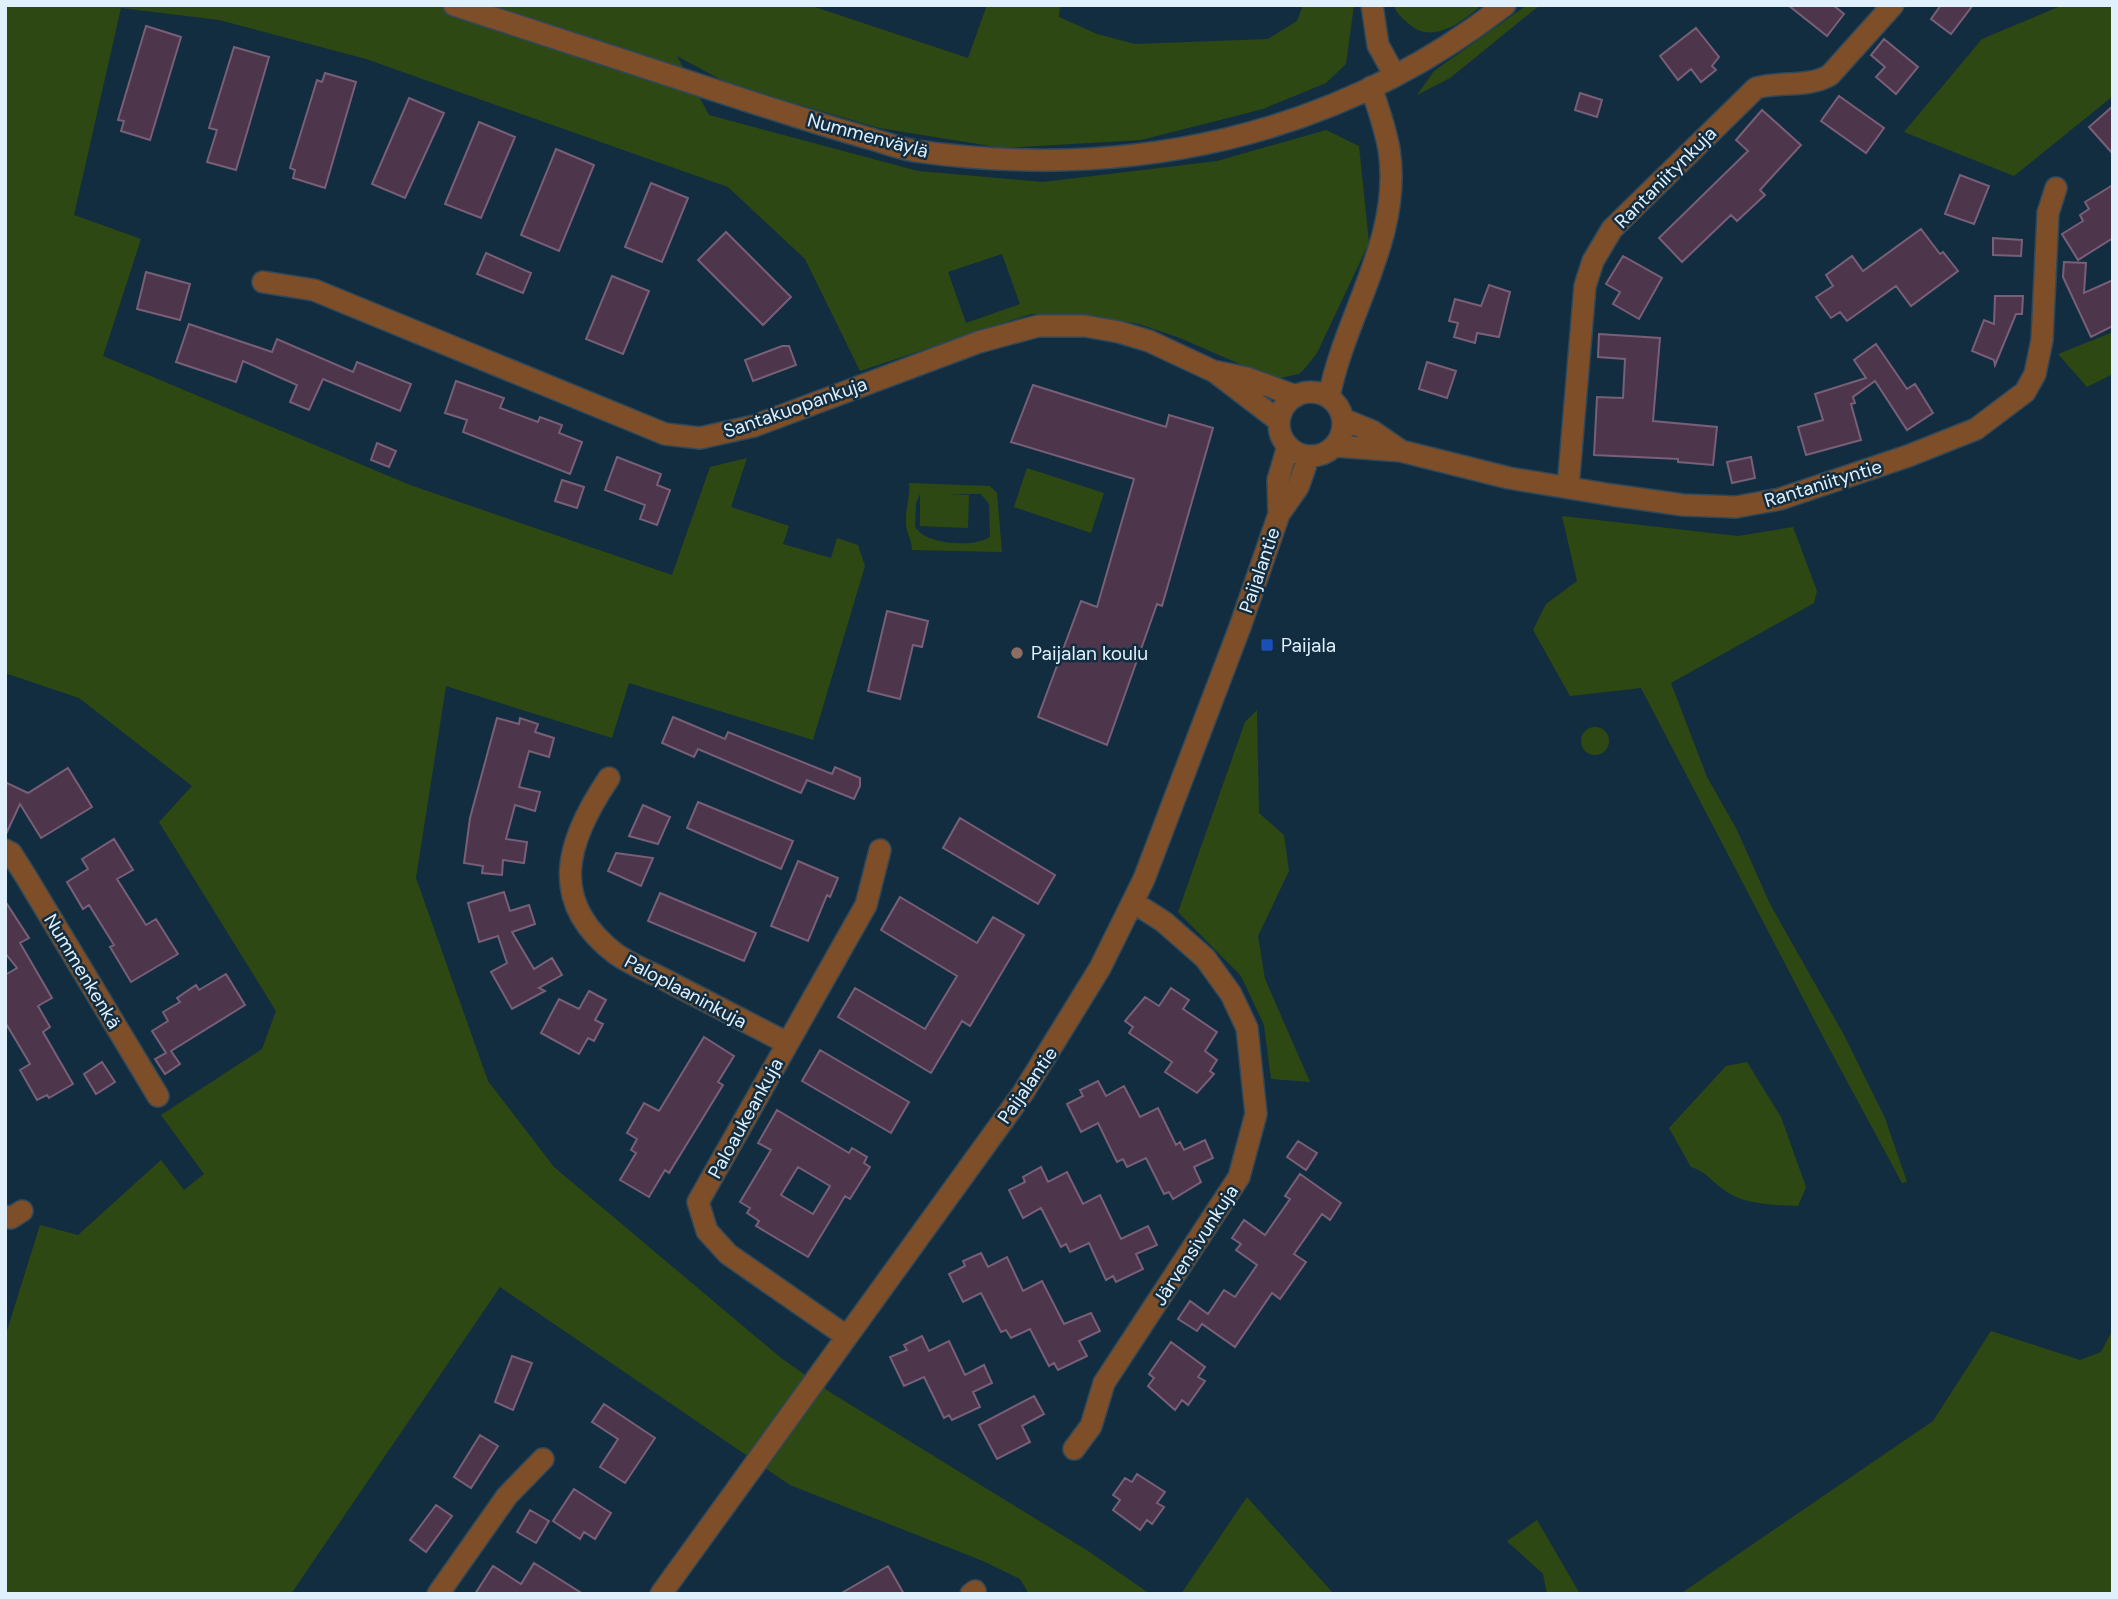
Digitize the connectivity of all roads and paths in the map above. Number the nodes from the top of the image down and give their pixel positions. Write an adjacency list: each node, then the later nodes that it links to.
1 (454, 5): 6 (street, Nummenväylä)
2 (1372, 5): 5 (street)
3 (1505, 5): 5 (street)
4 (1893, 5): 17 (street, Rantaniitynkuja)
5 (1395, 76): 6 (street)
6 (1371, 87): 10 (street)
7 (2056, 188): 17 (street, Rantaniityntie)
8 (263, 282): 9 (street, Santakuopankuja)
9 (1213, 371): 10 (street, Santakuopankuja); 12 (street, Santakuopankuja)
10 (1311, 395): 11 (street); 12 (street)
11 (1343, 419): 14 (street); 15 (street, Rantaniityntie)
12 (1279, 421): 13 (street)
13 (1288, 446): 16 (street); 18 (street, Paijalantie)
14 (1335, 446): 15 (street, Rantaniityntie); 16 (street)
15 (1401, 451): 17 (street, Rantaniityntie)
16 (1309, 456): 18 (street, Paijalantie)
17 (1568, 487)
18 (1279, 514): 22 (street, Paijalantie)
19 (610, 778): 23 (street, Paloplaaninkuja)
20 (5, 850): 24 (street, Nummenkenkä)
21 (880, 850): 23 (street, Paloaukeankuja)
22 (1133, 902): 25 (street, Paijalantie); 26 (street, Järvensivunkuja)
23 (787, 1043): 25 (street, Paloaukeankuja)
24 (158, 1096)
25 (846, 1336): 29 (street, Paijalantie)
26 (1074, 1449)
27 (543, 1459): 28 (street)
28 (438, 1594)
29 (662, 1594)

